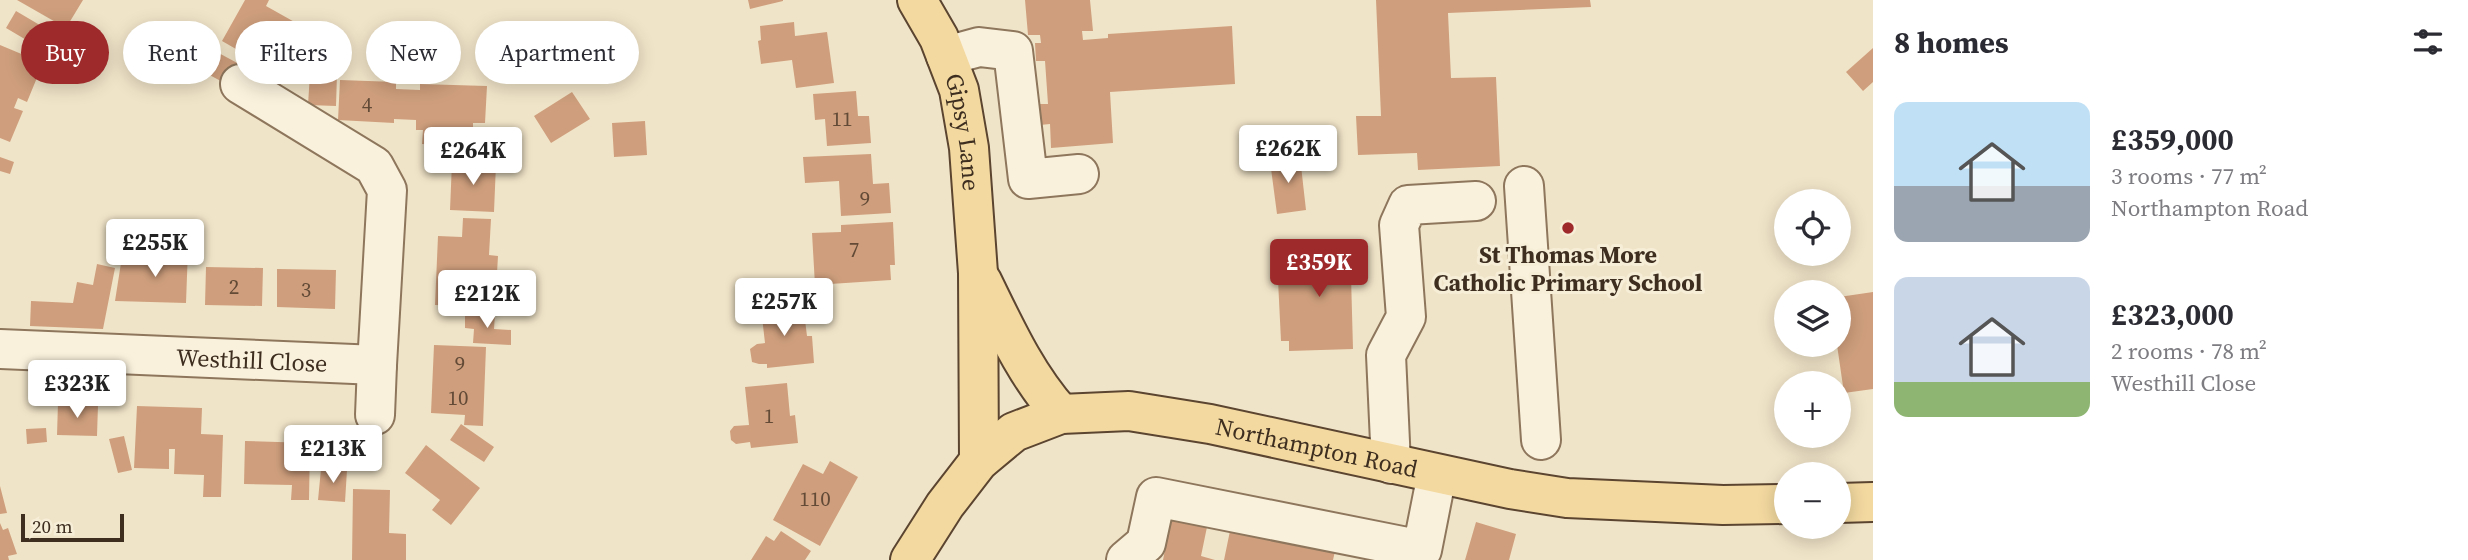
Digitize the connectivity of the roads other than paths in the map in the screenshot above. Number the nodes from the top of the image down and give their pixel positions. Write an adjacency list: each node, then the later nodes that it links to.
1 (916, 0): 2 (main road, Gipsy Lane)
2 (946, 56): 4 (street); 7 (main road, Gipsy Lane)
3 (240, 84): 9 (street)
4 (1079, 174)
5 (1524, 186): 12 (street)
6 (1476, 201): 14 (street)
7 (978, 273): 10 (main road, Gipsy Lane); 13 (main road, Gipsy Lane)
8 (0, 349): 9 (street, Westhill Close)
9 (377, 365): 11 (street)
10 (1061, 414): 13 (main road, Northampton Road); 14 (main road, Northampton Road)
11 (375, 415)
12 (1541, 440)
13 (979, 461): 20 (main road, Northampton Road)
14 (1391, 464): 15 (main road, Northampton Road)
15 (1437, 474): 18 (main road, Northampton Road); 19 (street)
16 (1873, 502): 17 (main road)
17 (1851, 503)
18 (1774, 504)
19 (1420, 555): 21 (street)
20 (910, 560)
21 (1126, 560)

